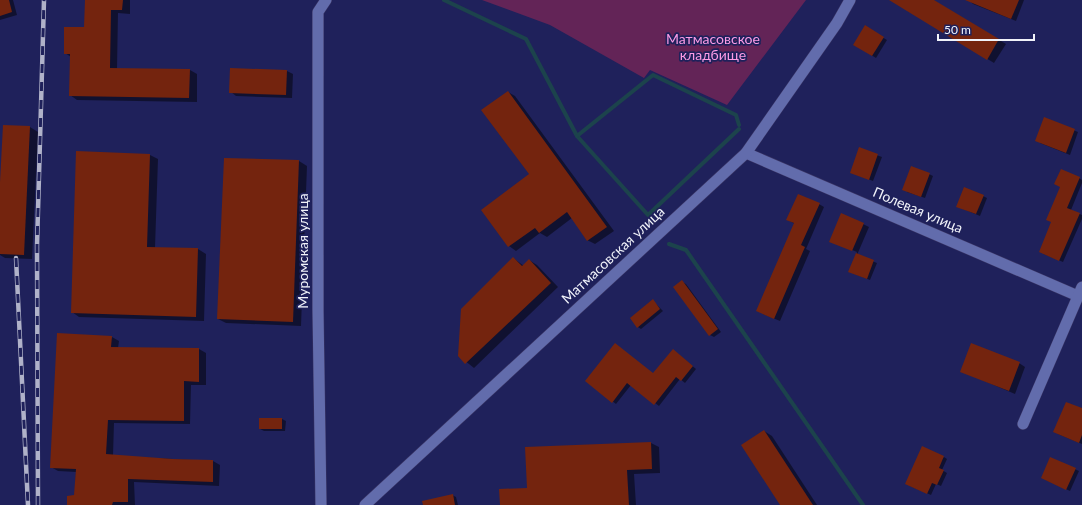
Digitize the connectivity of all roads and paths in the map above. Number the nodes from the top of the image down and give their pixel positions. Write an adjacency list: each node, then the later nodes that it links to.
1 (326, 0): 6 (street, Муромская улица)
2 (850, 0): 3 (street, Матмасовская улица)
3 (746, 153): 4 (street, Полевая улица); 7 (street, Матмасовская улица)
4 (1080, 291): 5 (street)
5 (1023, 424)
6 (321, 505)
7 (365, 505)

